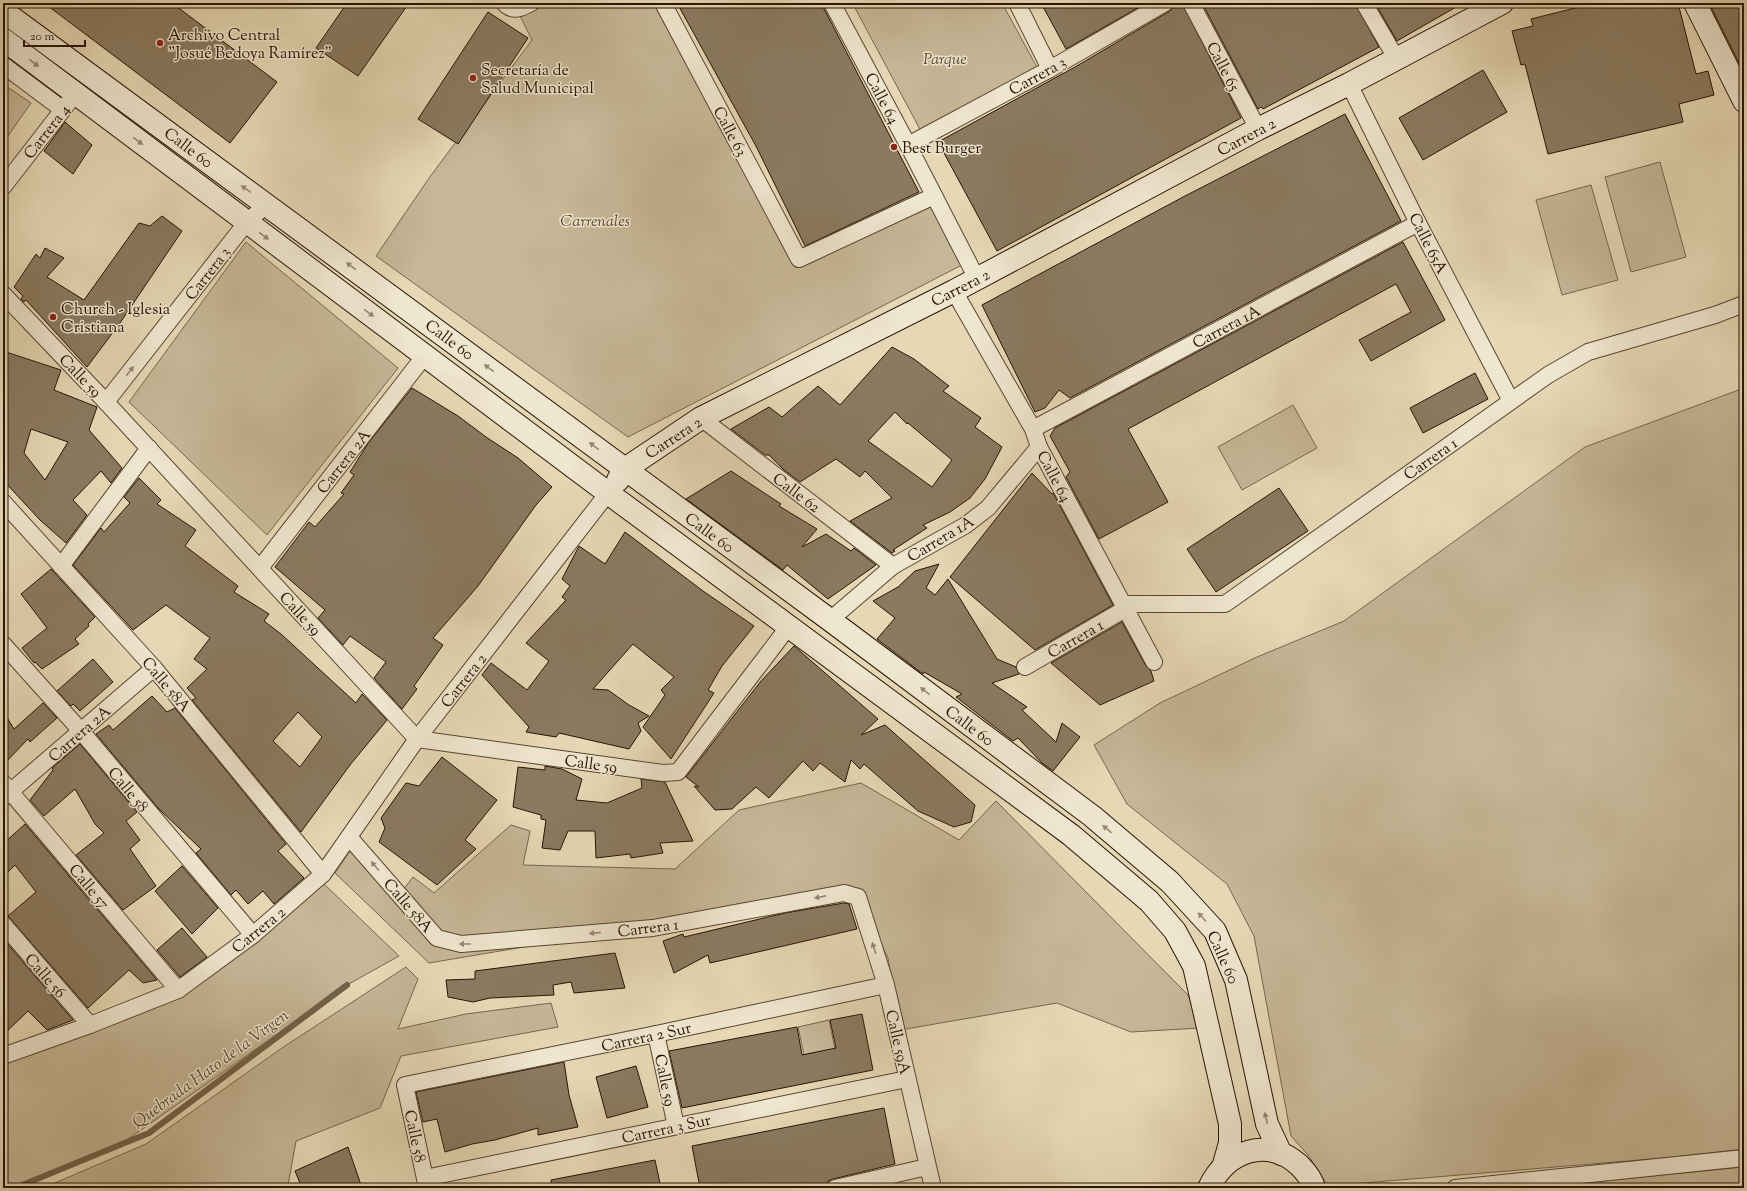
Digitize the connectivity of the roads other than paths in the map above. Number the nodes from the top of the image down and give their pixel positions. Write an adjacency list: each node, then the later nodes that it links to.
1 (531, 3): 10 (street)
2 (663, 3): 22 (street, Calle 63)
3 (1017, 3): 15 (street)
4 (1165, 3): 15 (street, Carrera 3)
5 (1191, 3): 19 (street, Calle 65)
6 (1364, 3): 13 (street)
7 (1502, 3): 13 (main road, Carrera 2)
8 (1695, 3): 18 (main road)
9 (834, 4): 20 (street, Calle 64)
10 (508, 6)
11 (3, 11): 23 (main road, Calle 60, one-way to 11)
12 (3, 39): 17 (main road, Calle 60, one-way to 17)
13 (1396, 58): 16 (main road, Carrera 2)
14 (3, 65): 17 (street, Calle 60)
15 (1050, 69): 20 (street, Carrera 3)
16 (1349, 84): 19 (main road, Carrera 2); 25 (street, Calle 65A)
17 (69, 102): 21 (street, Carrera 4); 24 (main road, Calle 60, one-way to 24)
18 (1744, 102)
19 (1258, 129): 26 (main road, Carrera 2)
20 (908, 145): 22 (street, Calle 64)
21 (3, 187)
22 (934, 196): 26 (street, Calle 64)
23 (267, 204): 24 (street, Carrera 3); 37 (main road, Calle 60, one-way to 23)
24 (246, 223): 30 (main road, Calle 60, one-way to 30); 32 (street, Carrera 3, one-way to 24)
25 (1418, 223): 31 (street, Calle 65A); 34 (street, Carrera 1A)
26 (977, 279): 27 (main road, Carrera 2)
27 (954, 291): 33 (main road, Carrera 2); 34 (street, Calle 64)
28 (3, 294): 32 (street, Calle 59)
29 (1744, 304): 31 (street, Carrera 1)
30 (426, 354): 38 (main road, Calle 60); 42 (street, Carrera 2A)
31 (1512, 401): 43 (street, Carrera 1)
32 (106, 402): 36 (street, Calle 59)
33 (701, 418): 37 (main road, Carrera 2); 41 (street, Calle 62)
34 (1033, 429): 35 (street, Calle 64)
35 (1039, 446): 41 (street, Carrera 1A); 43 (street, Calle 64)
36 (149, 448): 40 (street); 42 (street, Calle 59)
37 (625, 469): 38 (main road, Carrera 2); 44 (main road, Calle 60)
38 (608, 493): 45 (main road, Calle 60); 51 (street, Carrera 2)
39 (4, 504): 40 (street, Calle 58A)
40 (61, 566): 49 (street, Calle 58A)
41 (893, 566): 44 (street, Carrera 1A)
42 (260, 568): 51 (street, Calle 59)
43 (1124, 606): 47 (street, Calle 64); 48 (street, Carrera 1)
44 (830, 620): 67 (main road, Calle 60, one-way to 44)
45 (789, 626): 51 (street, Calle 59); 69 (main road, Calle 60)
46 (3, 644): 50 (street, Calle 58)
47 (1154, 662)
48 (1025, 667)
49 (154, 668): 50 (street, Carrera 2A); 54 (street, Calle 58A)
50 (81, 731): 52 (street, Carrera 2A); 57 (street, Calle 58)
51 (417, 739): 53 (street, Carrera 2)
52 (6, 791): 60 (street, Calle 57)
53 (349, 837): 54 (street, Carrera 2); 58 (street, Calle 58A, one-way to 53)
54 (323, 874): 57 (street, Carrera 2)
55 (858, 897): 58 (street, Carrera 1, one-way to 58); 59 (street, Calle 59A, one-way to 55)
56 (3, 924): 61 (street, Calle 56)
57 (253, 935): 60 (street, Carrera 2)
58 (437, 938)
59 (886, 985): 62 (street, Carrera 2 Sur); 64 (street, Calle 59A)
60 (178, 990): 61 (street, Carrera 2)
61 (90, 1025): 63 (street, Carrera 2)
62 (656, 1034): 65 (street, Carrera 2 Sur); 66 (street, Calle 59)
63 (3, 1056)
64 (907, 1079): 66 (street, Carrera 3 Sur); 70 (street, Calle 59A)
65 (405, 1085): 71 (street, Calle 58)
66 (676, 1126): 71 (street, Carrera 3 Sur)
67 (1281, 1154): 69 (main road); 75 (main road)
68 (1744, 1158): 76 (street)
69 (1224, 1164): 74 (main road)
70 (927, 1167): 72 (street); 73 (street, Calle 59A)
71 (426, 1183)
72 (835, 1188)
73 (933, 1188)
74 (1209, 1188)
75 (1314, 1188)
76 (1455, 1188)

